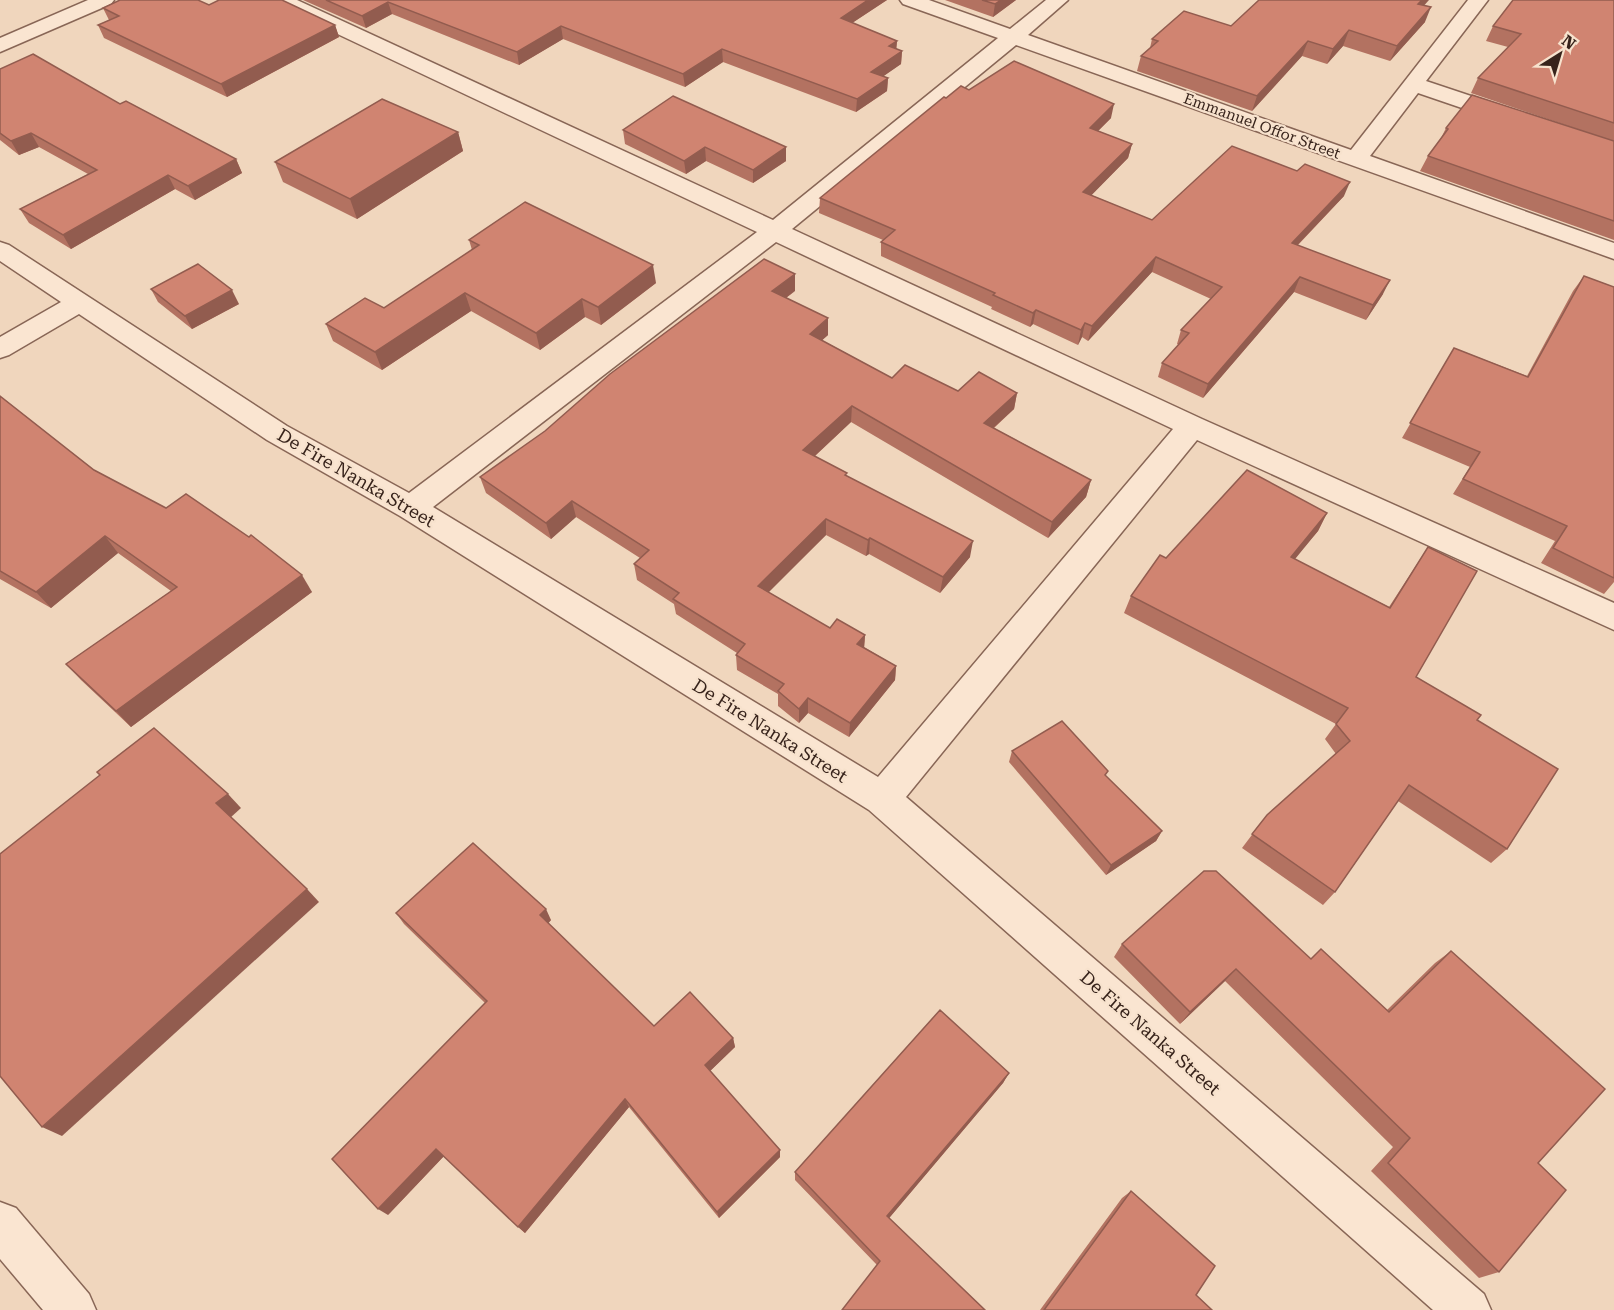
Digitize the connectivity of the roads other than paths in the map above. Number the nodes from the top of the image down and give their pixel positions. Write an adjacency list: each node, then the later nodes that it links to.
1 (104, 0): 7 (street)
2 (281, 0): 11 (street)
3 (910, 0): 6 (street, Emmanuel Offor Street)
4 (1058, 0): 6 (street)
5 (1478, 0): 8 (street)
6 (1016, 36): 10 (street, Emmanuel Offor Street); 11 (street)
7 (0, 46)
8 (1413, 84): 9 (street); 10 (street)
9 (1525, 122)
10 (1355, 160): 13 (street, Emmanuel Offor Street)
11 (776, 230): 16 (street); 17 (street)
12 (0, 250): 14 (street, De Fire Nanka Street)
13 (1614, 251)
14 (81, 303): 15 (street); 17 (street, De Fire Nanka Street)
15 (0, 349)
16 (1192, 426): 18 (street); 19 (street)
17 (411, 508): 19 (street, De Fire Nanka Street)
18 (1614, 617)
19 (882, 799): 22 (street, De Fire Nanka Street)
20 (0, 1224): 21 (street)
21 (73, 1310)
22 (1468, 1310)

